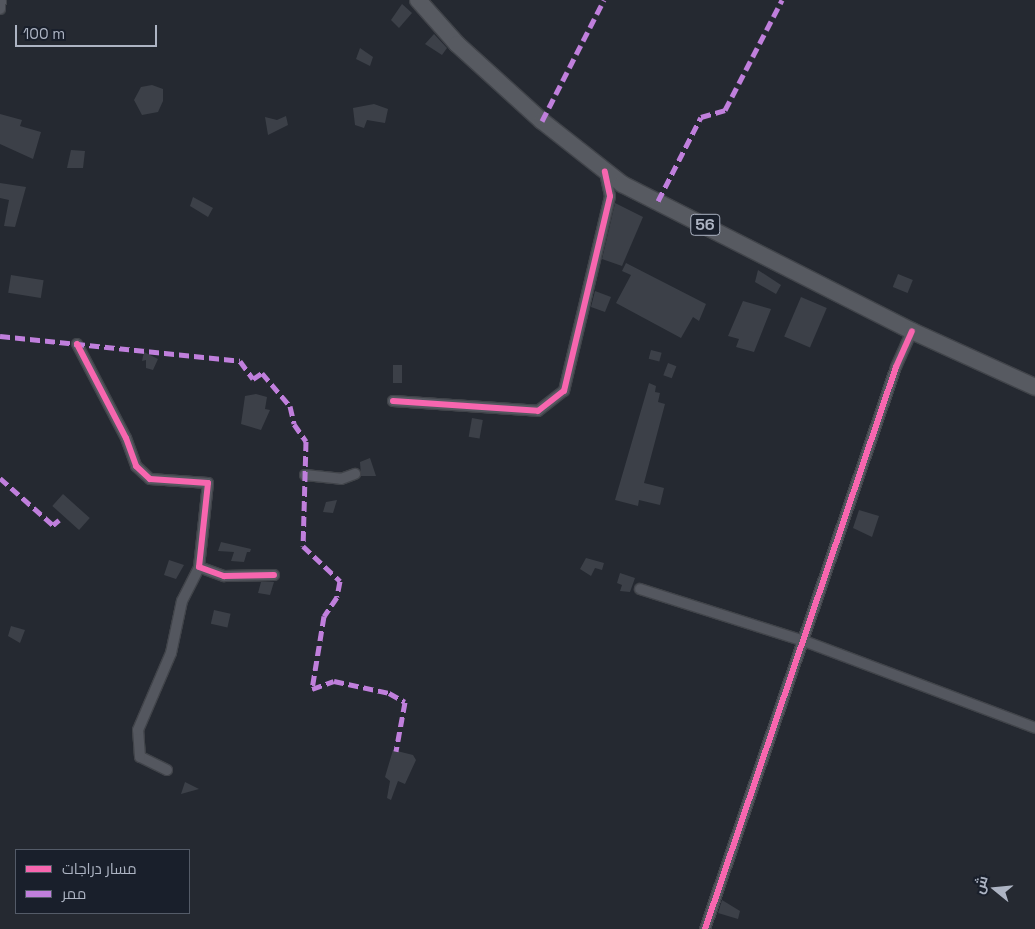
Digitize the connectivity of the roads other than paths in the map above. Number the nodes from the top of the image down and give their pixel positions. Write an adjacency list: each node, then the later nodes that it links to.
1 (1, 0): 3 (street)
2 (418, 0): 4 (main road, 56)
3 (0, 9)
4 (605, 172): 5 (main road, 56); 8 (street)
5 (912, 331): 7 (main road, 56); 14 (street)
6 (76, 344): 11 (street)
7 (1035, 388)
8 (393, 401)
9 (355, 474): 10 (street)
10 (305, 475)
11 (199, 567): 12 (street); 16 (street)
12 (274, 576)
13 (640, 589): 14 (street)
14 (804, 641): 15 (street); 17 (street)
15 (1035, 728)
16 (167, 770)
17 (705, 929)

